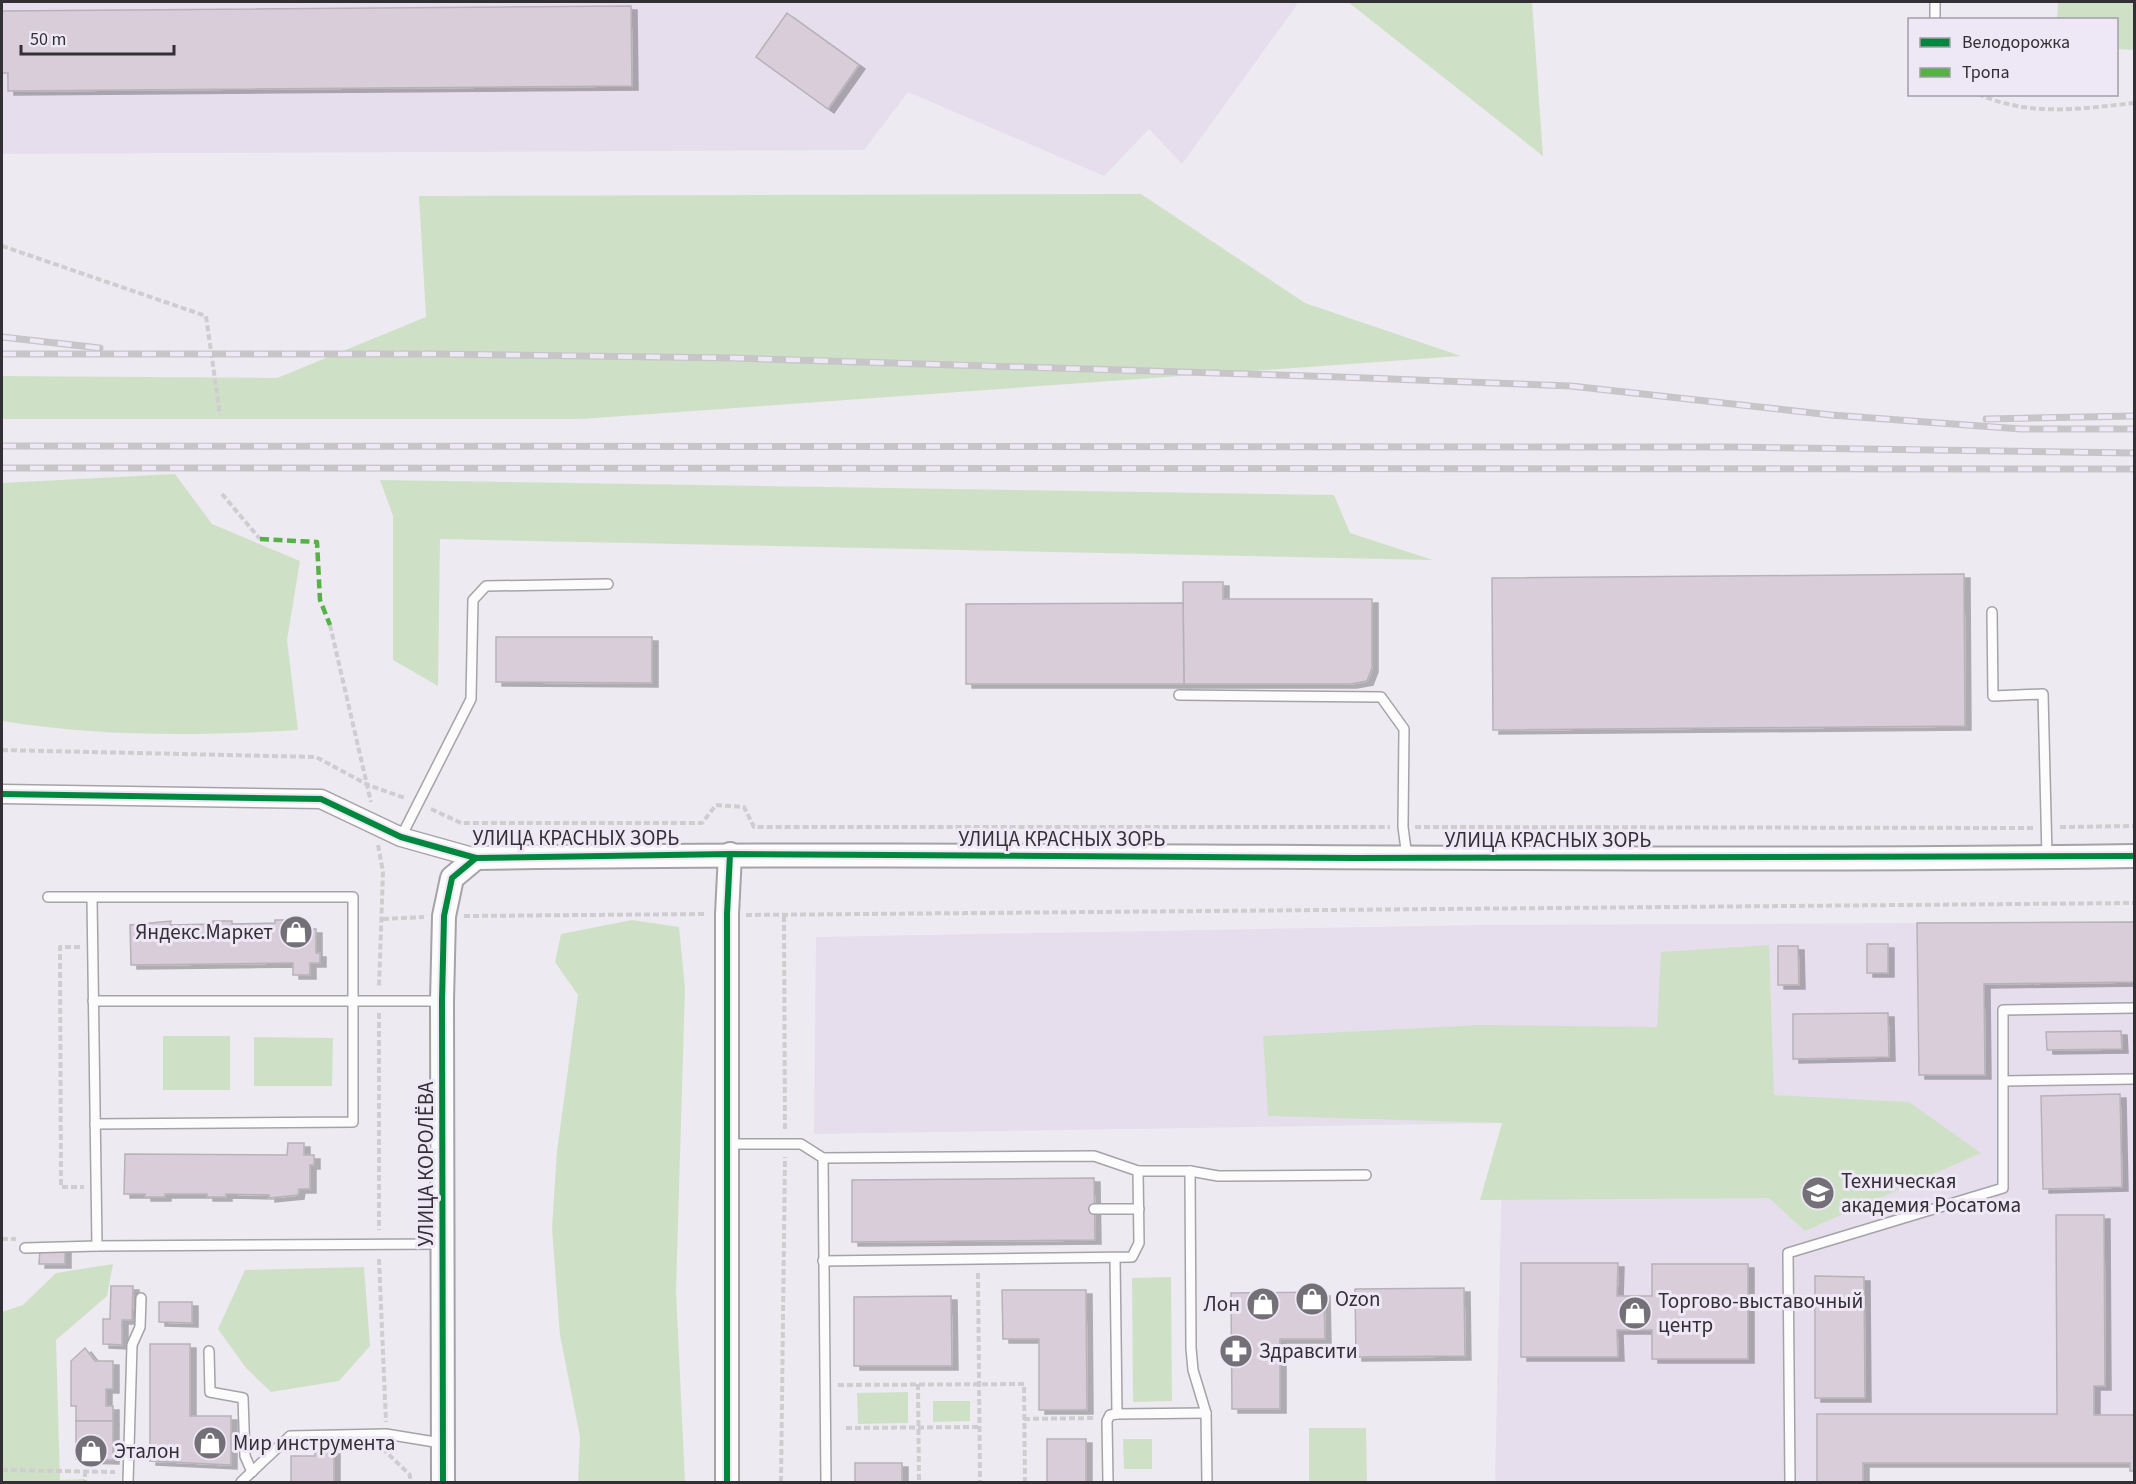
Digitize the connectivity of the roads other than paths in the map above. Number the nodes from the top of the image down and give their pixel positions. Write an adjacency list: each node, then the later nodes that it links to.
1 (1935, 2): 2 (lane)
2 (1935, 18)
3 (608, 584): 7 (lane)
4 (1992, 612): 11 (lane)
5 (1179, 695): 10 (lane)
6 (2, 794): 7 (street, УЛИЦА КРАСНЫХ ЗОРЬ)
7 (401, 837): 12 (street, УЛИЦА КРАСНЫХ ЗОРЬ)
8 (730, 854): 10 (street, УЛИЦА КРАСНЫХ ЗОРЬ); 12 (street, УЛИЦА КРАСНЫХ ЗОРЬ); 22 (street)
9 (2134, 856): 11 (street, УЛИЦА КРАСНЫХ ЗОРЬ)
10 (1407, 857): 11 (street, УЛИЦА КРАСНЫХ ЗОРЬ)
11 (2047, 857)
12 (476, 858): 17 (street, УЛИЦА КОРОЛЁВА)
13 (48, 897): 14 (lane)
14 (92, 899): 15 (lane); 16 (lane)
15 (93, 1000): 16 (lane); 21 (lane)
16 (353, 1001): 17 (lane); 21 (lane)
17 (442, 1001): 29 (street, УЛИЦА КОРОЛЁВА)
18 (2134, 1008): 20 (lane)
19 (2134, 1079): 20 (lane)
20 (2004, 1081): 47 (lane)
21 (95, 1124): 30 (lane)
22 (727, 1144): 23 (lane); 43 (street)
23 (823, 1158): 24 (lane); 33 (lane)
24 (1138, 1171): 25 (lane); 28 (lane)
25 (1190, 1171): 26 (lane); 36 (lane)
26 (1366, 1175)
27 (1094, 1209): 28 (lane)
28 (1139, 1209): 32 (lane)
29 (444, 1244): 30 (lane); 38 (street, УЛИЦА КОРОЛЁВА)
30 (97, 1246): 31 (lane)
31 (25, 1248)
32 (1115, 1258): 33 (lane); 37 (lane)
33 (824, 1261): 44 (lane)
34 (141, 1298): 40 (lane)
35 (209, 1351): 39 (lane)
36 (1206, 1413): 37 (lane); 46 (lane)
37 (1117, 1414): 45 (lane)
38 (443, 1443): 39 (lane); 42 (street, УЛИЦА КОРОЛЁВА)
39 (252, 1472): 41 (lane)
40 (128, 1482)
41 (241, 1482)
42 (443, 1482)
43 (727, 1482)
44 (825, 1482)
45 (1108, 1482)
46 (1207, 1482)
47 (1790, 1482)

